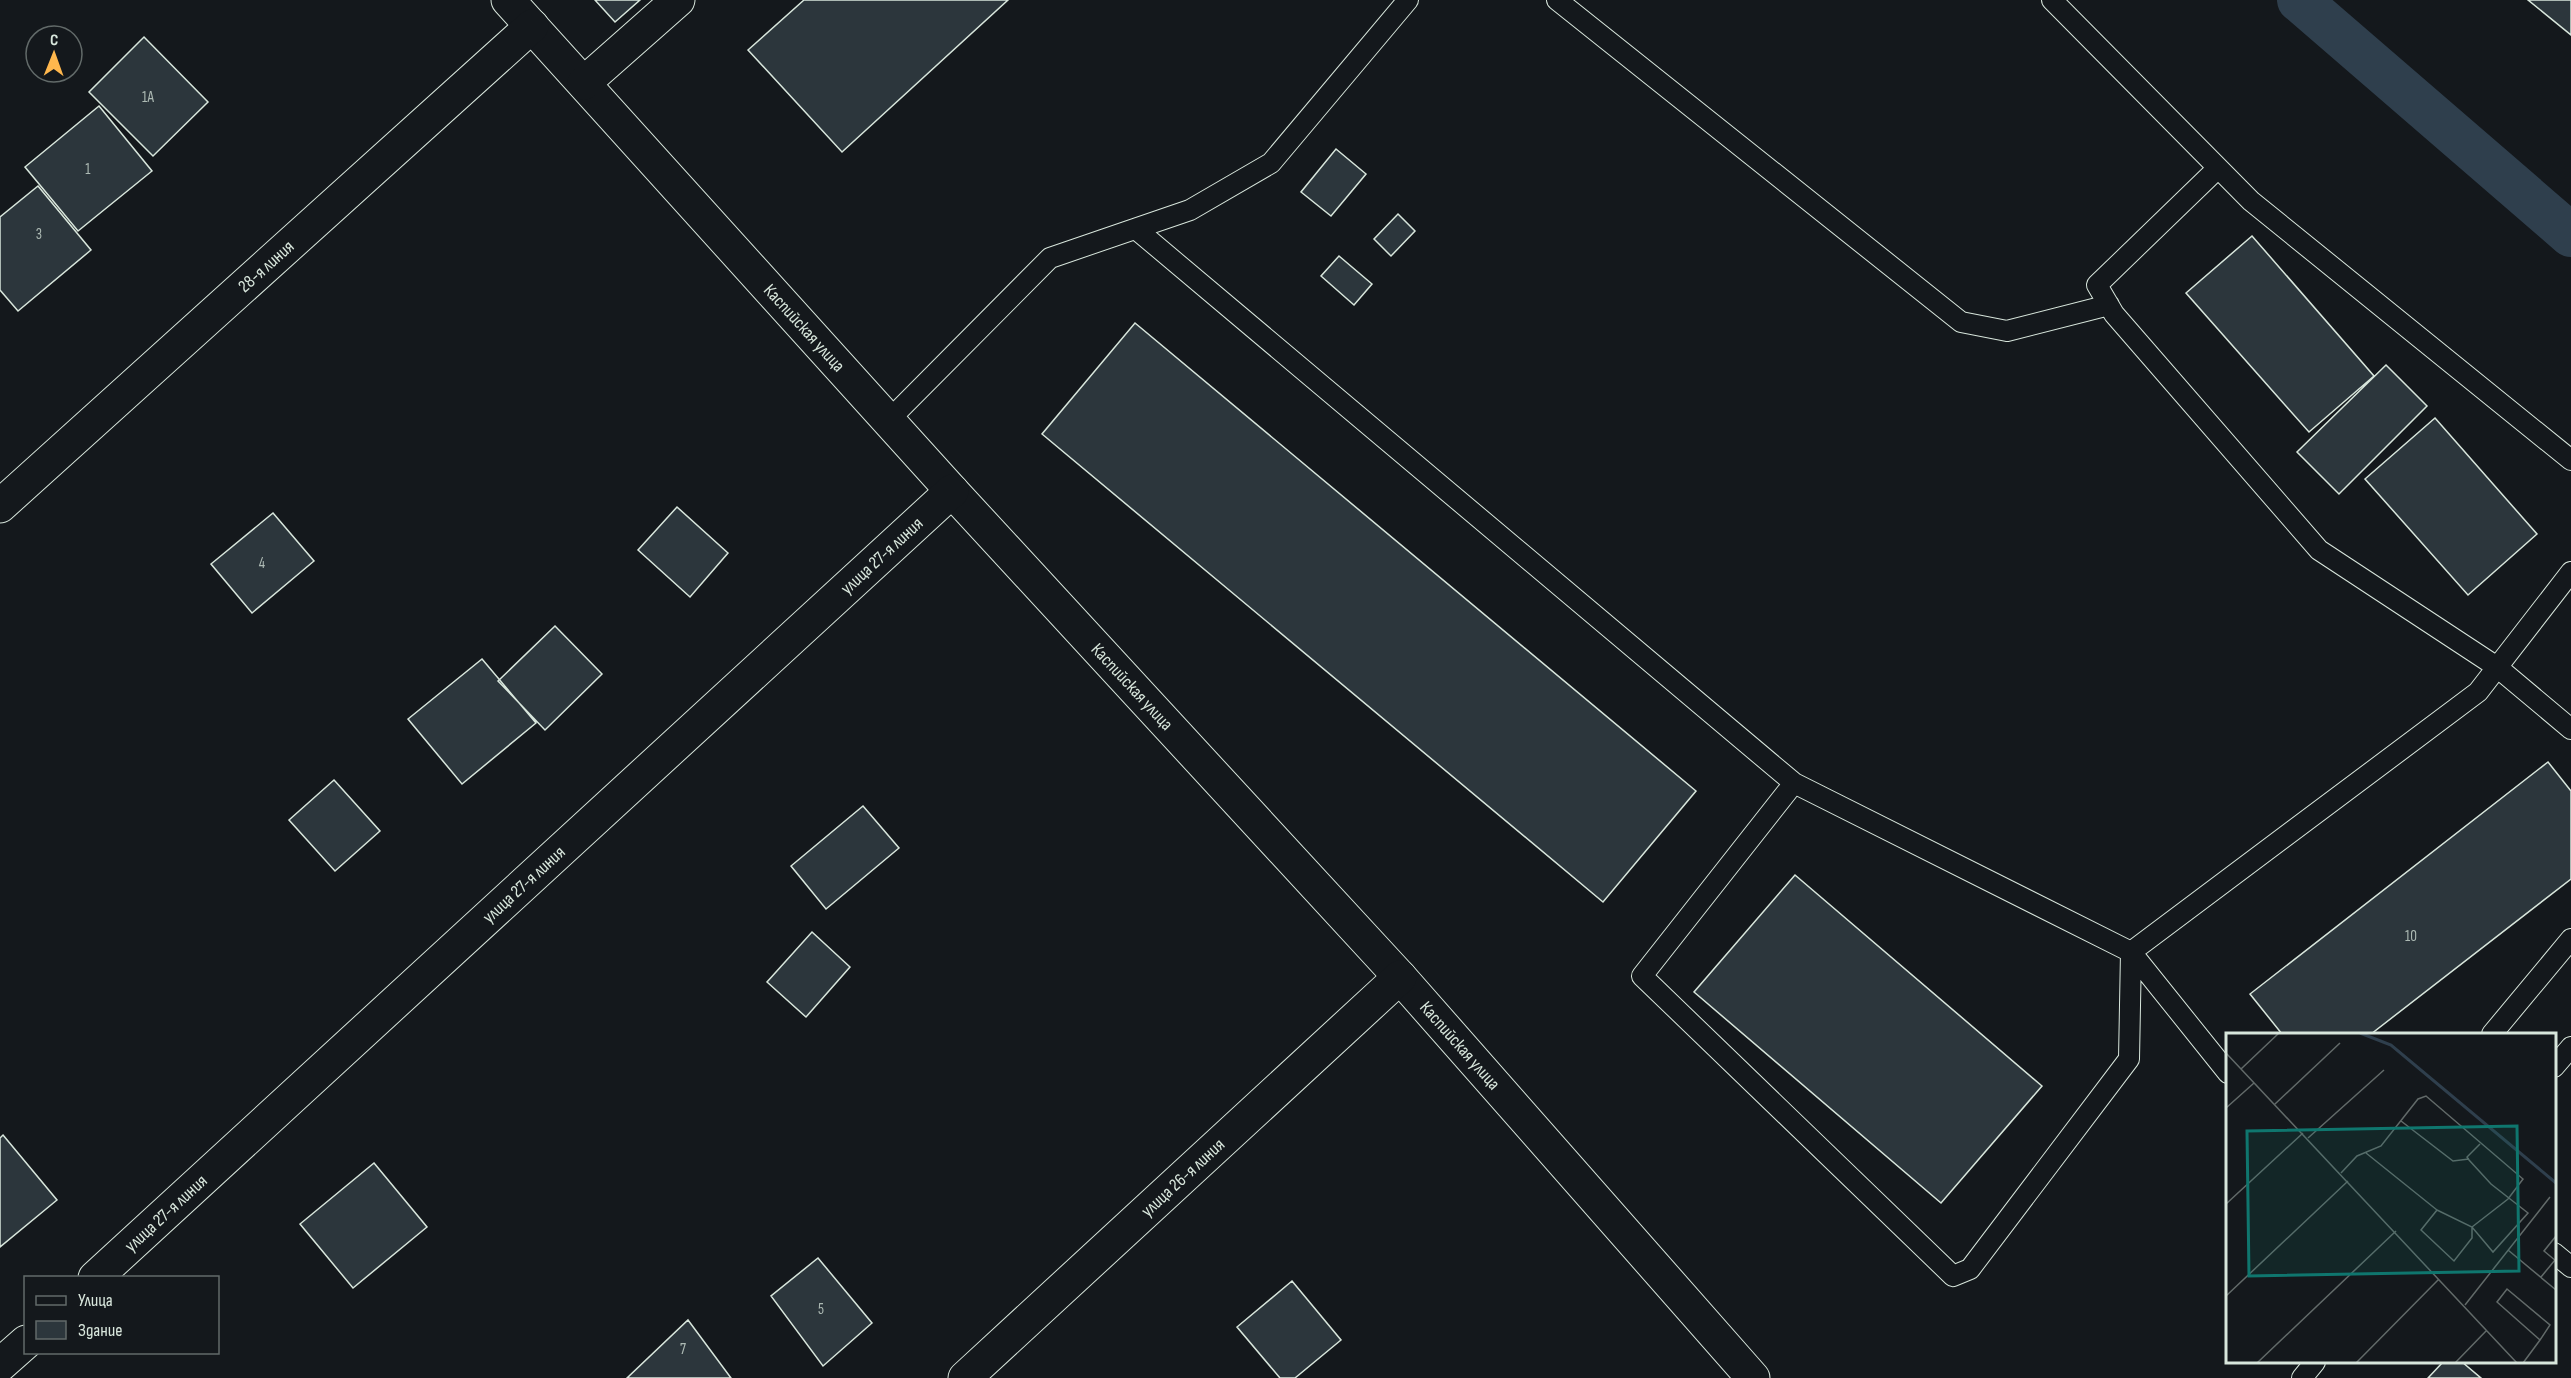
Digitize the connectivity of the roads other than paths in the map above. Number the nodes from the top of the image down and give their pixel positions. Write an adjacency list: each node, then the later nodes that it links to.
1 (508, 0): 6 (street, Каспийская улица)
2 (678, 0): 7 (street)
3 (1408, 0): 9 (lane)
4 (1557, 0): 10 (lane)
5 (2052, 0): 8 (lane)
6 (532, 26): 7 (street, Каспийская улица); 14 (street, 28-я линия)
7 (584, 82): 11 (street, Каспийская улица)
8 (2218, 168): 10 (lane); 12 (lane)
9 (1136, 229): 11 (lane); 18 (lane)
10 (2109, 305): 16 (lane)
11 (888, 421): 13 (street, Каспийская улица)
12 (2571, 460)
13 (952, 491): 21 (street, Каспийская улица); 28 (street, улица 27-я линия)
14 (0, 506)
15 (2571, 572): 16 (lane)
16 (2497, 667): 17 (lane); 20 (lane)
17 (2571, 729)
18 (1794, 783): 20 (lane); 20 (lane)
19 (2571, 939): 22 (lane)
20 (2131, 952): 25 (lane)
21 (1400, 977): 32 (street, улица 26-я линия); 33 (street, Каспийская улица)
22 (2494, 1033)
23 (2571, 1047): 24 (lane)
24 (2556, 1065)
25 (2226, 1071)
26 (2556, 1255): 27 (lane)
27 (2571, 1267)
28 (97, 1276)
29 (24, 1344): 31 (street)
30 (2314, 1363): 34 (lane)
31 (0, 1365)
32 (965, 1378)
33 (1753, 1378)
34 (2302, 1378)

